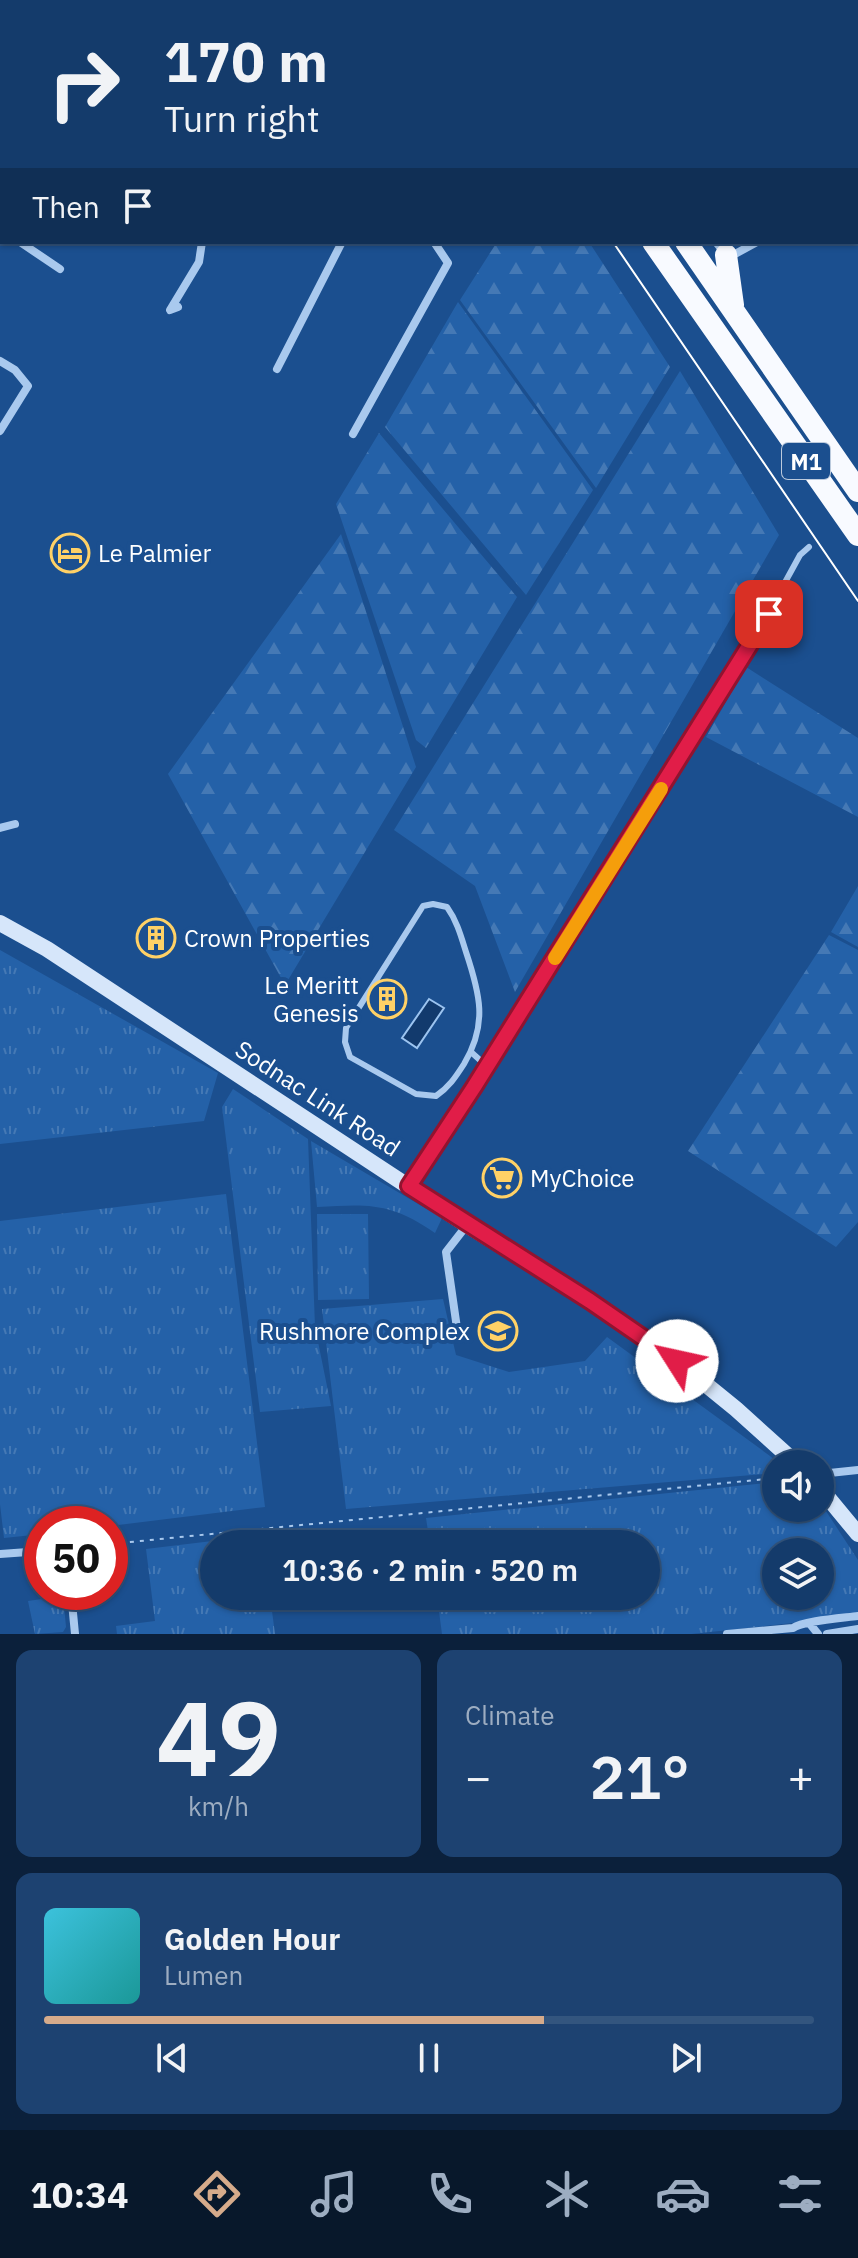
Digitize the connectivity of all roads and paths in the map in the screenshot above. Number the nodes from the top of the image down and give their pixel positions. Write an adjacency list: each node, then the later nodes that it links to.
1 (23, 244): 9 (street)
2 (202, 244): 10 (street)
3 (341, 244): 13 (street)
4 (438, 244): 17 (street)
5 (654, 244): 15 (highway, M1)
6 (687, 244): 11 (highway, M1)
7 (753, 244): 8 (street)
8 (721, 248): 11 (highway)
9 (60, 269)
10 (178, 307)
11 (734, 310): 14 (highway, M1)
12 (0, 361): 16 (street)
13 (277, 369)
14 (773, 369): 18 (highway); 19 (highway, M1)
15 (754, 387): 20 (highway, M1); 22 (highway)
16 (0, 431)
17 (353, 434)
18 (858, 477)
19 (858, 491)
20 (858, 535)
21 (809, 547): 27 (lane)
22 (858, 552)
23 (15, 824): 24 (street)
24 (0, 828)
25 (0, 923): 28 (main road, Sodnac Link Road)
26 (471, 1052): 26 (lane); 27 (lane)
27 (485, 1070): 28 (lane)
28 (409, 1186): 29 (main road, Sodnac Link Road)
29 (467, 1225): 30 (street); 31 (main road, Sodnac Link Road)
30 (458, 1335)
31 (781, 1450)
32 (858, 1470): 33 (street)
33 (834, 1473)
34 (762, 1479): 37 (path)
35 (834, 1505): 36 (main road)
36 (858, 1534)
37 (128, 1542)
38 (24, 1552): 39 (street)
39 (0, 1554)
40 (73, 1610): 46 (street)
41 (858, 1616): 42 (street)
42 (810, 1624): 45 (street); 49 (street)
43 (858, 1629): 50 (street)
44 (744, 1631): 45 (street); 47 (street); 48 (street)
45 (791, 1631)
46 (75, 1634)
47 (727, 1634)
48 (755, 1634)
49 (818, 1634)
50 (827, 1634)

